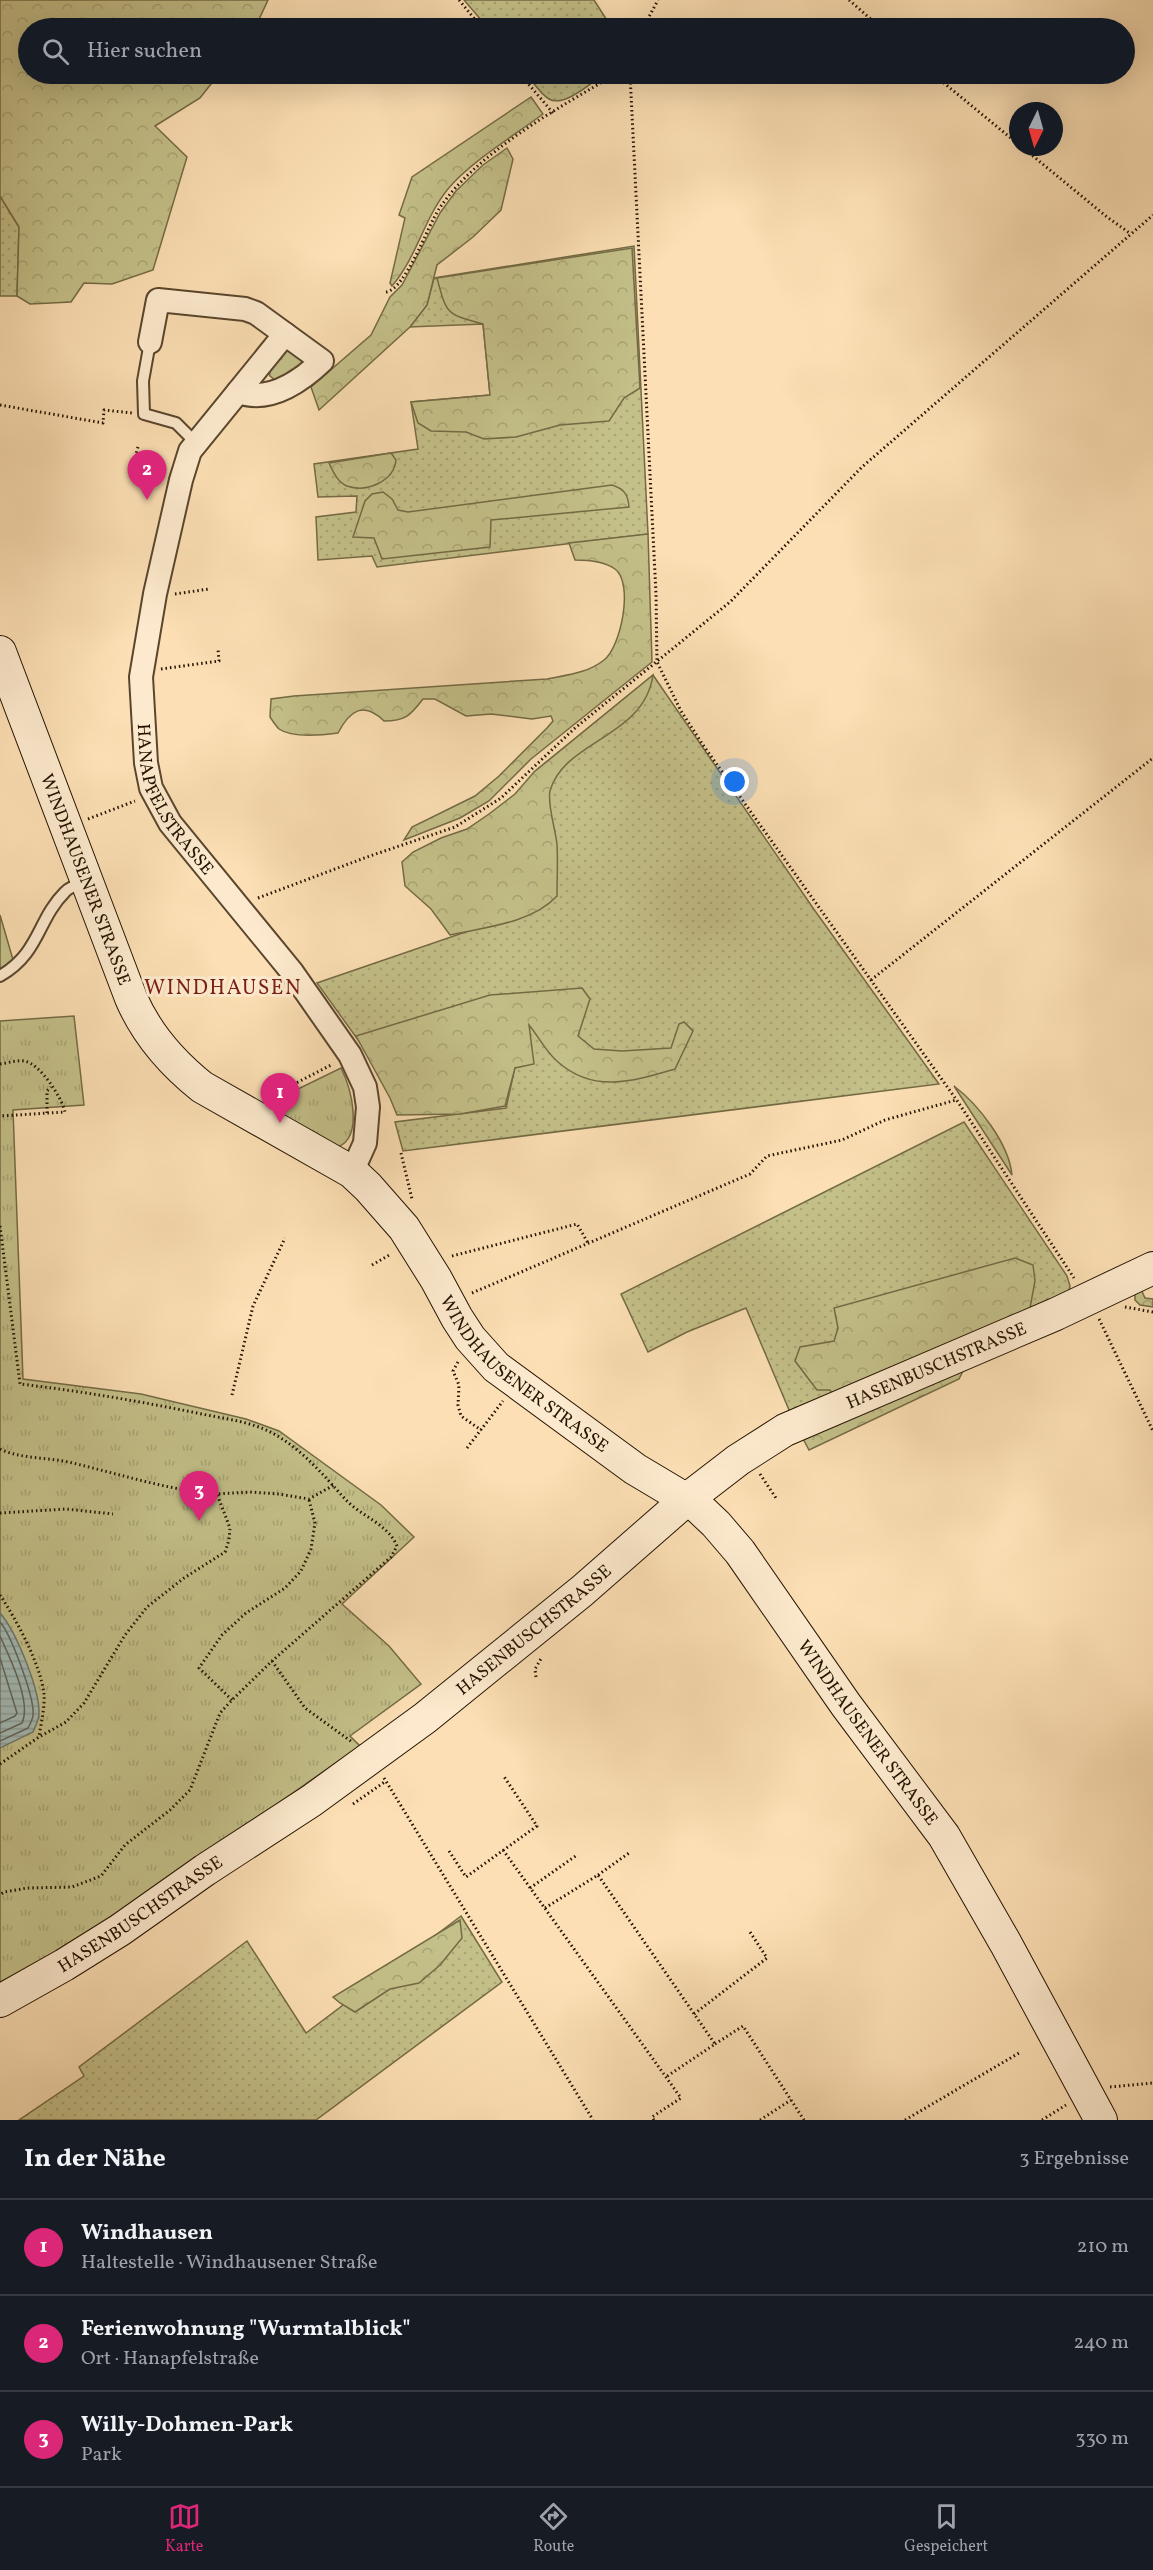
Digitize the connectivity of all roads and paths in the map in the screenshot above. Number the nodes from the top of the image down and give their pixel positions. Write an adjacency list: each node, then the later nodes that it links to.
1 (459, 0): 4 (path)
2 (658, 0): 5 (path)
3 (849, 0): 6 (path)
4 (474, 18)
5 (648, 18)
6 (870, 18)
7 (528, 84): 11 (path)
8 (600, 84): 11 (path)
9 (631, 84): 29 (path)
10 (945, 84): 12 (path)
11 (553, 113): 16 (path)
12 (1009, 137)
13 (1033, 156): 15 (path)
14 (1153, 215): 15 (path)
15 (1131, 234): 29 (path)
16 (386, 292)
17 (285, 334): 18 (street); 19 (street, HANAPFELSTRASSE); 19 (street)
18 (150, 342): 22 (lane)
19 (238, 392): 22 (street, HANAPFELSTRASSE)
20 (0, 405): 21 (path)
21 (122, 412)
22 (195, 442): 24 (street, HANAPFELSTRASSE)
23 (138, 447): 24 (path)
24 (180, 483): 26 (street, HANAPFELSTRASSE)
25 (209, 590): 26 (path)
26 (155, 594): 30 (street, HANAPFELSTRASSE)
27 (218, 649): 30 (path)
28 (0, 652): 34 (street, WINDHAUSENER STRASSE)
29 (657, 662): 35 (path); 37 (path)
30 (143, 667): 35 (street, HANAPFELSTRASSE)
31 (1153, 758): 37 (path)
32 (122, 805): 33 (path)
33 (93, 817)
34 (86, 882): 36 (lane); 43 (street, WINDHAUSENER STRASSE)
35 (240, 905): 38 (street, HANAPFELSTRASSE)
36 (0, 976)
37 (871, 980): 41 (path)
38 (350, 1055): 43 (path); 46 (street, HANAPFELSTRASSE)
39 (0, 1064): 40 (path)
40 (51, 1086): 42 (path); 42 (path)
41 (956, 1100): 50 (path); 53 (path)
42 (47, 1113): 44 (path)
43 (247, 1113): 46 (street, WINDHAUSENER STRASSE)
44 (0, 1116)
45 (401, 1153): 47 (path)
46 (352, 1172): 51 (street, WINDHAUSENER STRASSE)
47 (413, 1202)
48 (0, 1226): 64 (path)
49 (285, 1238): 59 (path)
50 (588, 1243): 51 (path); 54 (path)
51 (427, 1265): 54 (street, WINDHAUSENER STRASSE)
52 (1153, 1268): 53 (street, HASENBUSCHSTRASSE)
53 (1089, 1299): 61 (path); 67 (street, HASENBUSCHSTRASSE)
54 (448, 1303): 57 (street, WINDHAUSENER STRASSE)
55 (1130, 1310): 56 (path)
56 (1153, 1312)
57 (517, 1383): 60 (path); 67 (street, WINDHAUSENER STRASSE)
58 (459, 1385): 60 (path)
59 (232, 1395)
60 (481, 1430): 62 (path)
61 (1153, 1431)
62 (467, 1448)
63 (0, 1449): 65 (path)
64 (334, 1485): 66 (path); 72 (path)
65 (217, 1494): 66 (path); 75 (path)
66 (309, 1500): 74 (path)
67 (686, 1500): 77 (street, HASENBUSCHSTRASSE); 96 (street, WINDHAUSENER STRASSE)
68 (0, 1513): 69 (path)
69 (113, 1514)
70 (0, 1595): 75 (path)
71 (551, 1650): 73 (path)
72 (272, 1661): 74 (path); 77 (path)
73 (536, 1677)
74 (232, 1700): 86 (path)
75 (39, 1737): 76 (path)
76 (0, 1764)
77 (379, 1769): 79 (path); 89 (street, HASENBUSCHSTRASSE); 97 (path)
78 (503, 1775): 80 (path)
79 (349, 1806)
80 (503, 1850): 81 (path); 85 (path)
81 (449, 1851)
82 (629, 1853): 84 (path)
83 (577, 1855): 85 (path)
84 (598, 1875): 87 (path); 90 (path)
85 (530, 1888): 87 (path)
86 (0, 1896)
87 (545, 1908): 93 (path)
88 (750, 1932): 90 (path)
89 (0, 2001)
90 (694, 2014): 91 (path)
91 (715, 2044): 93 (path); 95 (path)
92 (1019, 2053): 101 (path)
93 (666, 2077): 98 (path)
94 (1153, 2083): 96 (path)
95 (791, 2100): 99 (path); 100 (path)
96 (1094, 2106)
97 (593, 2120)
98 (654, 2120)
99 (760, 2120)
100 (804, 2120)
101 (905, 2120)

